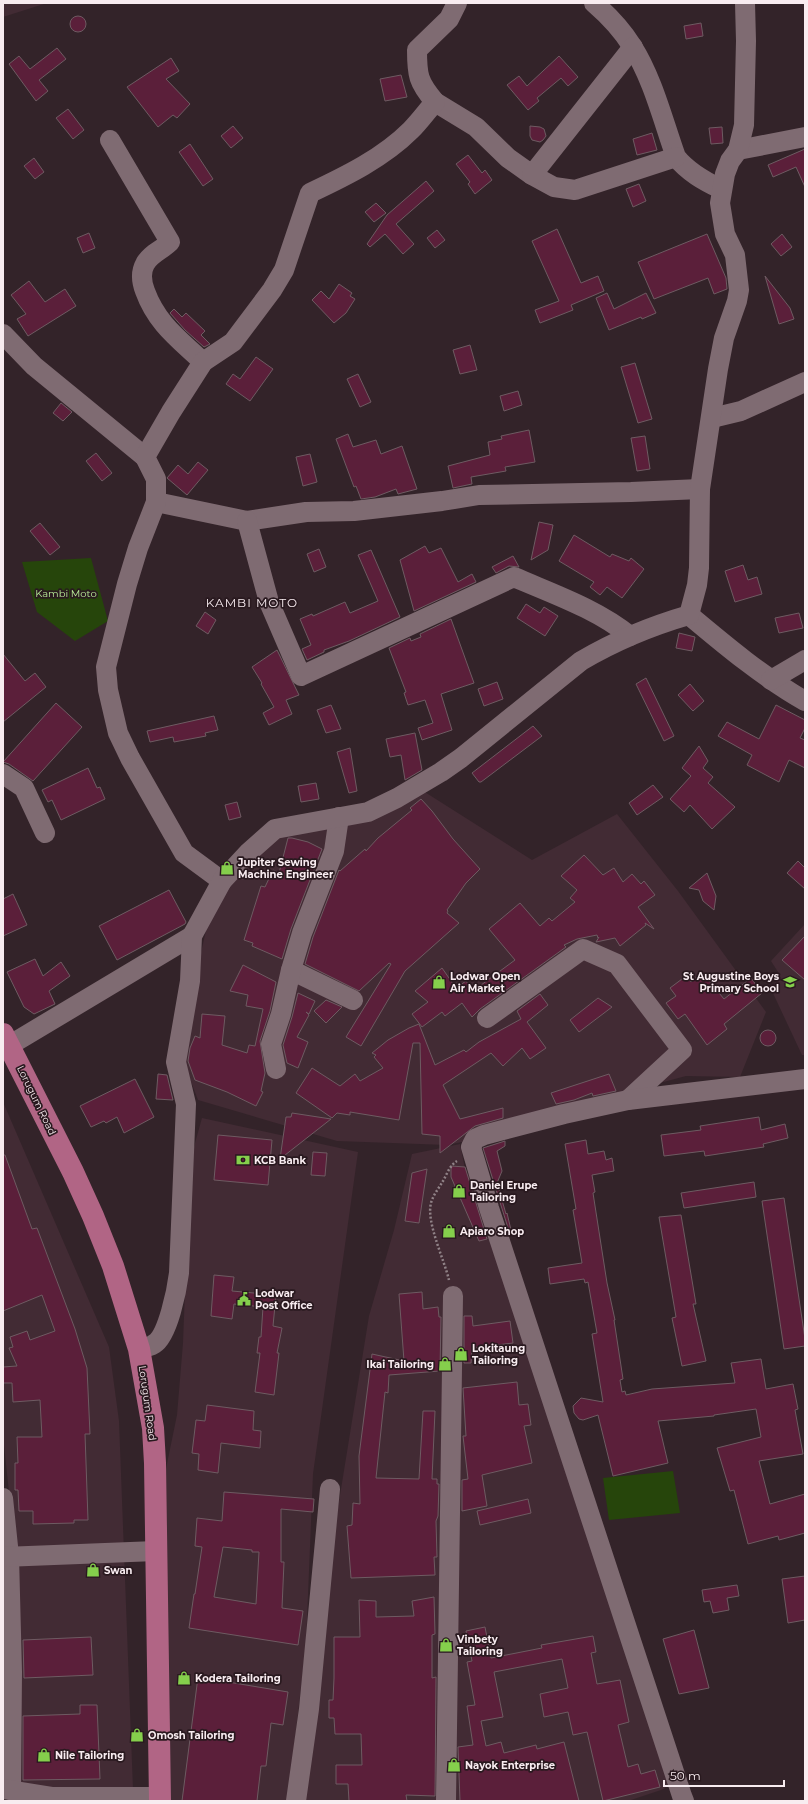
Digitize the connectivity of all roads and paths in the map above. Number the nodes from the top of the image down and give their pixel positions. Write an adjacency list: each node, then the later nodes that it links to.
1 (457, 3): 5 (street)
2 (594, 3): 4 (street)
3 (745, 3): 8 (street)
4 (633, 47): 9 (street); 10 (street)
5 (435, 102): 10 (street); 13 (street)
6 (805, 137): 8 (street)
7 (110, 140): 13 (street)
8 (738, 150): 11 (street)
9 (676, 157): 10 (street); 11 (street)
10 (532, 175)
11 (721, 189): 15 (street)
12 (3, 334): 16 (street)
13 (203, 362): 16 (street)
14 (805, 382): 15 (street)
15 (712, 418): 17 (street)
16 (145, 457): 18 (street)
17 (700, 489): 19 (street); 20 (street)
18 (156, 502): 19 (street); 28 (street)
19 (247, 521): 21 (street)
20 (689, 615): 21 (street); 23 (street)
21 (630, 636): 26 (street)
22 (805, 660): 23 (street)
23 (771, 680): 24 (street)
24 (805, 701)
25 (3, 774): 27 (street)
26 (339, 817): 28 (street); 30 (street)
27 (45, 833)
28 (222, 881): 29 (street)
29 (192, 936): 33 (street); 39 (street)
30 (291, 970): 31 (street); 34 (street)
31 (353, 1000)
32 (487, 1018): 36 (street)
33 (6, 1040): 39 (main road, Lorugum Road)
34 (276, 1069)
35 (805, 1079): 36 (street)
36 (628, 1100): 37 (street)
37 (472, 1153): 38 (path); 47 (street)
38 (452, 1296): 49 (street)
39 (139, 1349): 42 (main road, Lorugum Road)
40 (330, 1489): 48 (street)
41 (3, 1498): 43 (street)
42 (156, 1551): 43 (street); 46 (main road, Lorugum Road)
43 (6, 1557): 44 (street)
44 (7, 1672): 45 (street)
45 (7, 1790): 46 (street)
46 (160, 1799)
47 (677, 1799)
48 (296, 1801)
49 (446, 1801)

